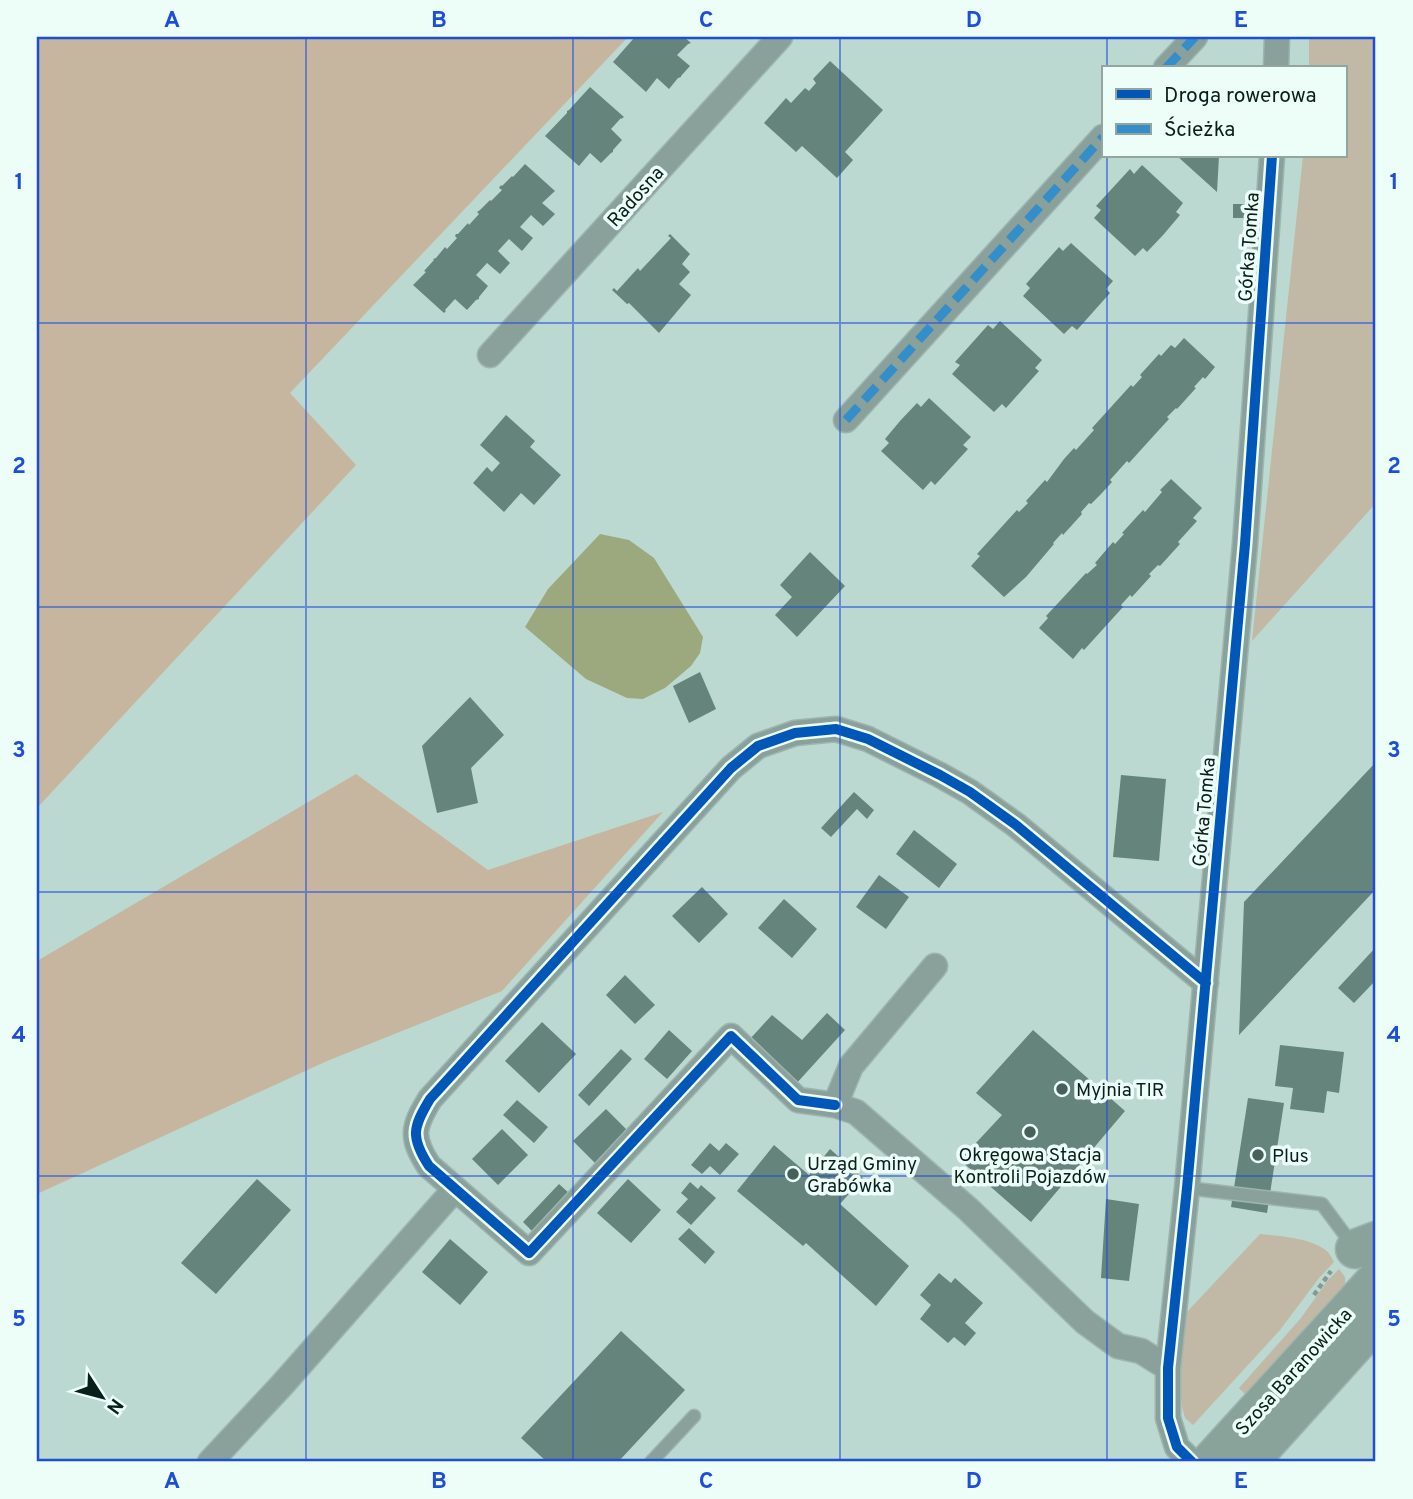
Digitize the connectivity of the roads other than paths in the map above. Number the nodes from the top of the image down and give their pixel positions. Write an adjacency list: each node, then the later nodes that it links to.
1 (780, 37): 8 (street, Radosna)
2 (1195, 37): 4 (street)
3 (1277, 37): 5 (street)
4 (1168, 66)
5 (1276, 66)
6 (1102, 138): 9 (street)
7 (1272, 158): 11 (street, Górka Tomka)
8 (490, 355)
9 (846, 420)
10 (935, 965): 12 (street)
11 (1206, 983): 13 (street, Górka Tomka); 14 (street)
12 (835, 1105): 14 (street); 18 (street)
13 (1187, 1188): 15 (lane); 18 (street, Górka Tomka)
14 (454, 1189): 20 (street)
15 (1370, 1268): 17 (main road); 23 (main road, Szosa Baranowicka)
16 (1376, 1321): 17 (main road, Szosa Baranowicka)
17 (1338, 1363): 24 (main road, Szosa Baranowicka)
18 (1168, 1368): 22 (street, Górka Tomka)
19 (694, 1416): 21 (lane)
20 (210, 1462)
21 (651, 1462)
22 (1192, 1462)
23 (1210, 1462)
24 (1249, 1462)

